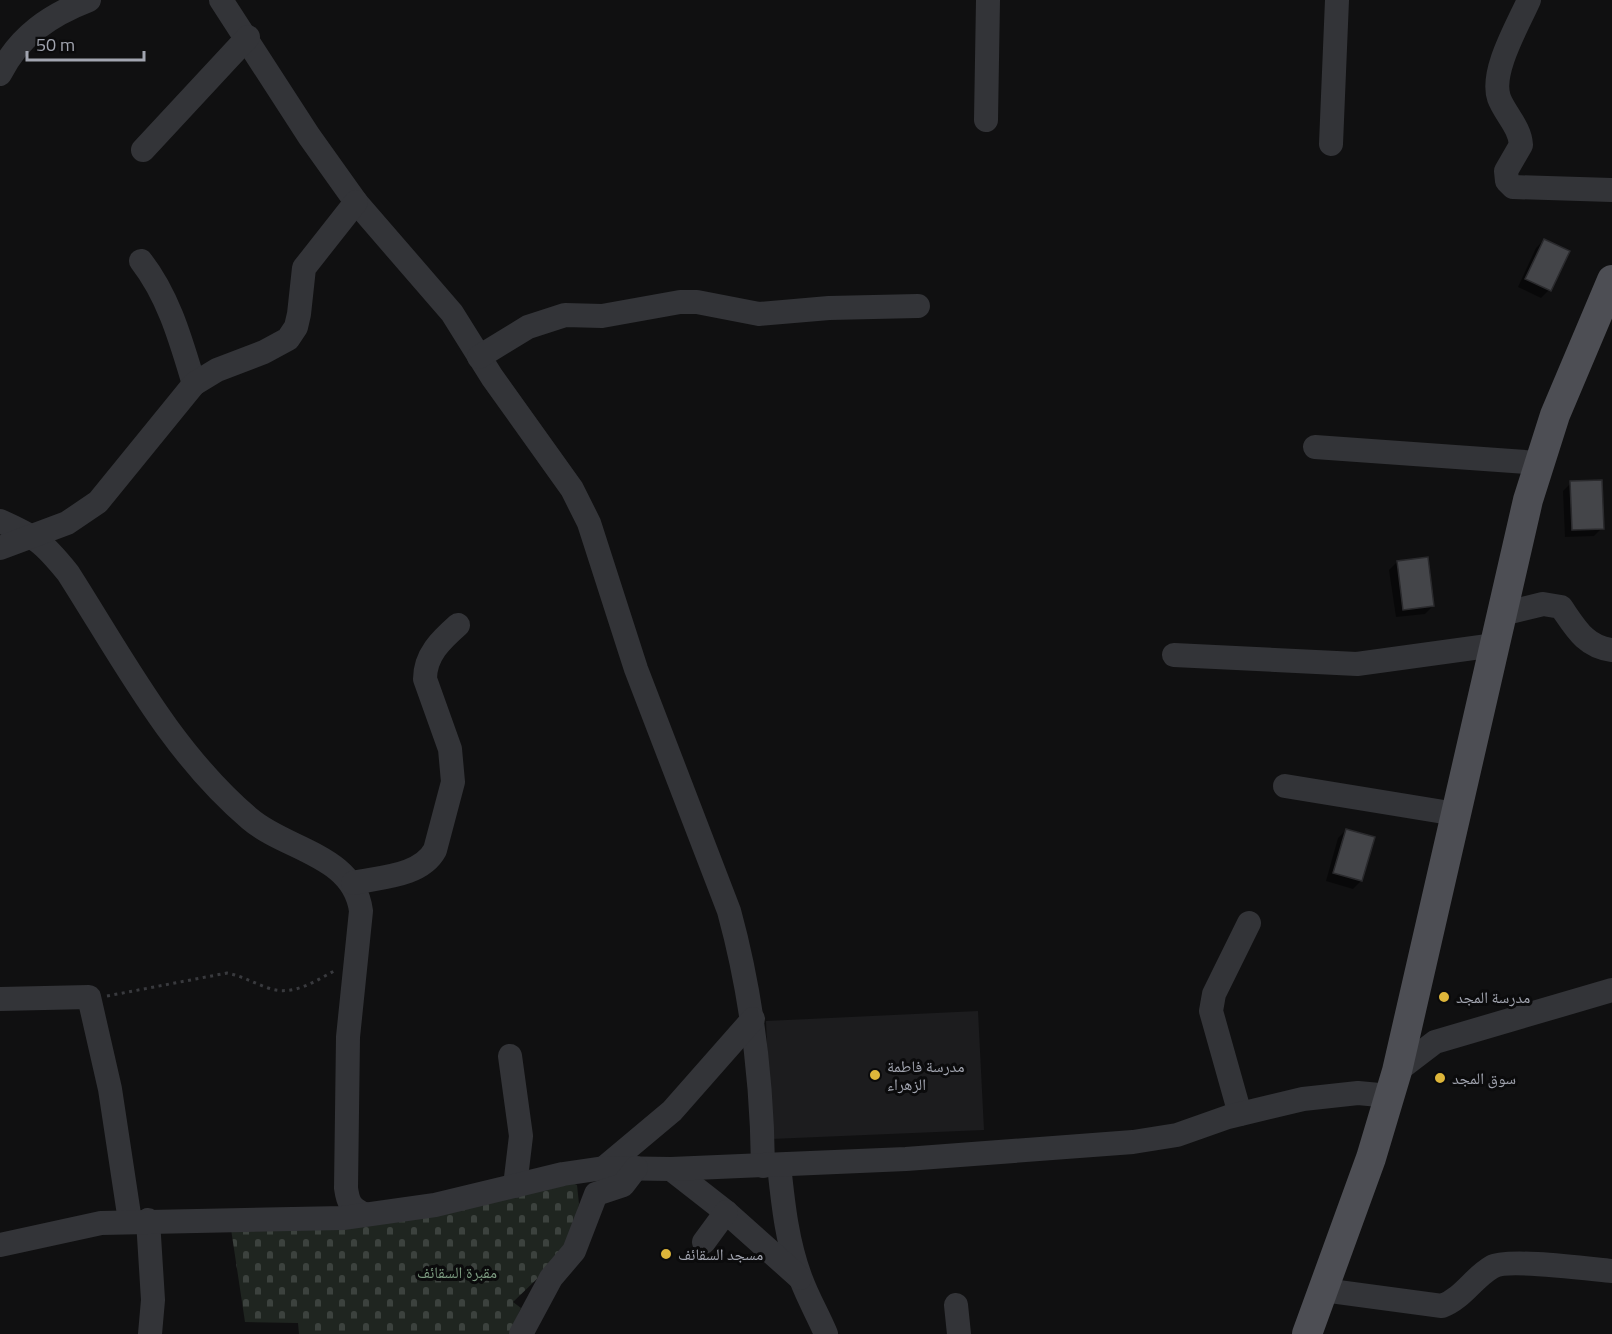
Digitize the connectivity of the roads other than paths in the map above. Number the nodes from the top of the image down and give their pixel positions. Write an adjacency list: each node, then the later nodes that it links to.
1 (88, 0): 7 (street)
2 (221, 0): 6 (street)
3 (988, 0): 8 (street)
4 (1337, 0): 9 (street)
5 (1528, 0): 11 (street)
6 (248, 37): 10 (street); 12 (street)
7 (0, 74)
8 (986, 120)
9 (1331, 144)
10 (143, 150)
11 (1612, 190)
12 (356, 202): 16 (street); 17 (street)
13 (141, 261): 17 (street)
14 (1612, 280): 19 (main road)
15 (918, 306): 16 (street)
16 (479, 357): 34 (street)
17 (194, 384): 21 (street)
18 (1316, 447): 19 (street)
19 (1539, 463): 23 (main road)
20 (0, 521): 21 (street)
21 (35, 537): 22 (street); 30 (street)
22 (0, 548)
23 (1502, 614): 25 (main road); 26 (street)
24 (458, 625): 30 (street)
25 (1495, 645): 27 (street); 29 (main road)
26 (1612, 650)
27 (1174, 655)
28 (1285, 786): 29 (street)
29 (1456, 814): 36 (main road)
30 (353, 883): 44 (street)
31 (1249, 923): 37 (street)
32 (1612, 990): 36 (street)
33 (0, 999): 45 (street)
34 (753, 1019): 38 (street); 39 (street)
35 (510, 1056): 42 (street)
36 (1394, 1083): 37 (street); 50 (main road)
37 (1240, 1114): 38 (street)
38 (771, 1165): 41 (street); 49 (street)
39 (604, 1168): 40 (street); 42 (street)
40 (636, 1168): 41 (street); 53 (street)
41 (671, 1169): 43 (street)
42 (515, 1186): 44 (street)
43 (726, 1212): 46 (street); 49 (street)
44 (364, 1214): 45 (street)
45 (139, 1221): 47 (street); 52 (street)
46 (704, 1242)
47 (0, 1245)
48 (1612, 1271): 50 (street)
49 (800, 1278): 54 (street)
50 (1323, 1290): 56 (main road)
51 (956, 1305): 55 (street)
52 (150, 1334)
53 (520, 1334)
54 (826, 1334)
55 (959, 1334)
56 (1307, 1334)

